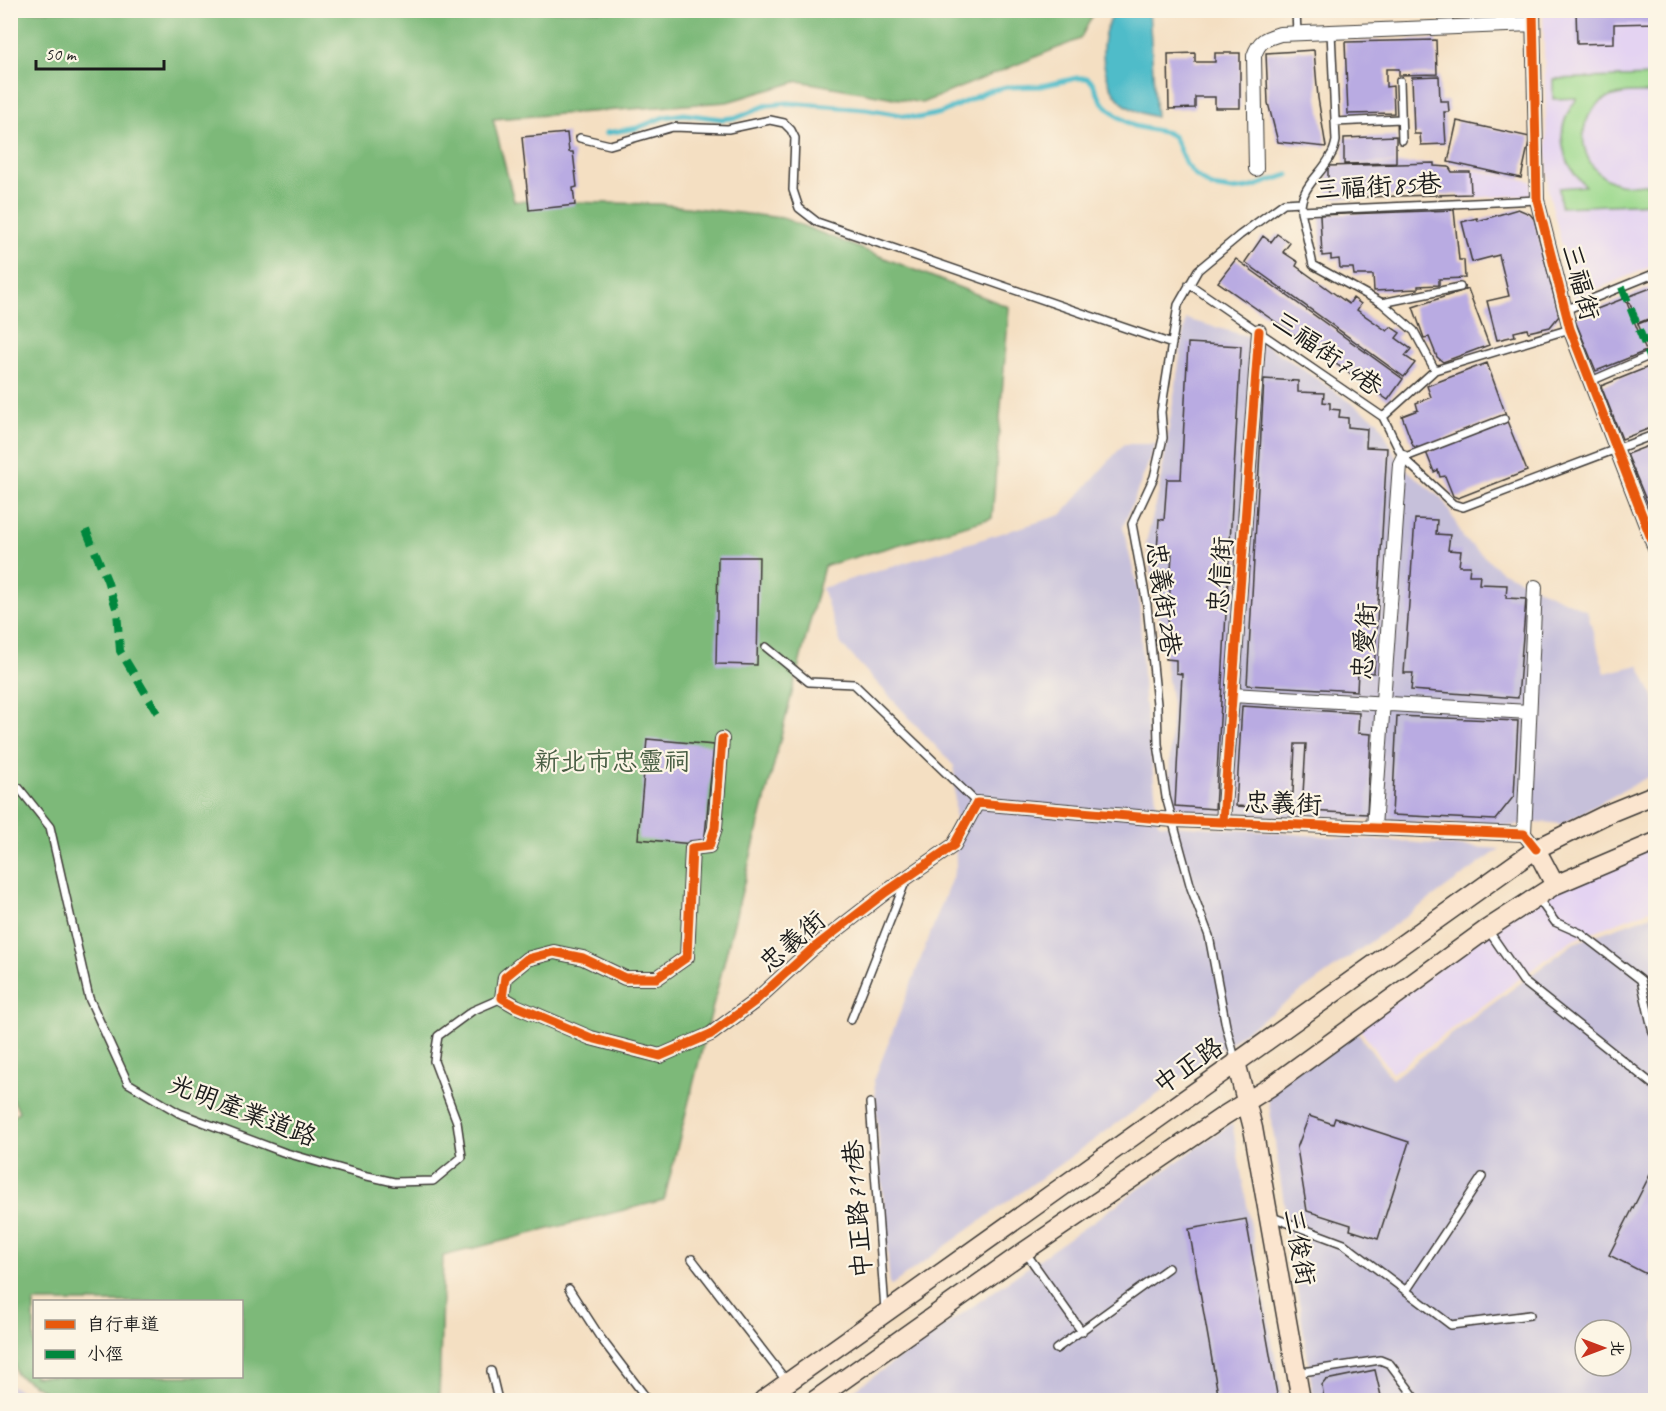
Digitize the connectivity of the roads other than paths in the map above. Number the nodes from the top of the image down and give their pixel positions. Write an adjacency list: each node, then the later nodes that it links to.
1 (1296, 10): 4 (lane)
2 (1533, 17): 3 (street); 11 (street, 三福街)
3 (1331, 32): 4 (street); 7 (lane, 三福街85巷)
4 (1297, 34): 10 (street)
5 (1400, 81): 6 (lane)
6 (1401, 119): 7 (lane); 9 (lane)
7 (1335, 122): 12 (lane, 三福街85巷)
8 (580, 138): 21 (lane)
9 (1402, 140)
10 (1256, 168)
11 (1537, 200): 13 (lane, 三福街85巷); 18 (street, 三福街)
12 (1301, 202): 13 (lane, 三福街85巷); 15 (lane, 忠義街2巷)
13 (1301, 211): 17 (lane)
14 (1656, 273): 18 (lane)
15 (1190, 284): 20 (lane, 三福街74巷); 21 (lane, 忠義街2巷)
16 (1460, 287): 17 (lane)
17 (1382, 303): 23 (lane)
18 (1565, 310): 19 (street, 三福街)
19 (1570, 329): 23 (lane); 24 (street, 三福街)
20 (1259, 331): 25 (lane, 三福街74巷); 34 (street, 忠信街)
21 (1172, 344): 41 (lane, 忠義街2巷)
22 (1656, 354): 24 (lane)
23 (1435, 370): 25 (lane)
24 (1591, 381): 28 (street, 三福街)
25 (1383, 417): 29 (lane, 三福街74巷)
26 (1504, 419): 29 (lane)
27 (1656, 434): 28 (lane)
28 (1617, 450): 29 (lane, 三福街74巷); 30 (street, 三福街)
29 (1403, 458): 35 (street, 忠愛街)
30 (1649, 514): 31 (street, 三福街)
31 (1656, 551)
32 (1535, 588): 36 (street)
33 (766, 647): 40 (lane)
34 (1232, 695): 35 (street); 42 (street, 忠信街)
35 (1383, 704): 36 (street); 43 (street, 忠愛街)
36 (1529, 712): 44 (street)
37 (722, 739): 51 (street)
38 (10, 785): 51 (lane, 光明產業道路)
39 (1656, 794): 46 (main road, 中正路)
40 (977, 803): 41 (street, 忠義街); 47 (street, 忠義街)
41 (1173, 820): 42 (street, 忠義街); 54 (lane, 忠義街2巷)
42 (1223, 821): 43 (street, 忠義街)
43 (1374, 827): 44 (street, 忠義街)
44 (1524, 834): 46 (street)
45 (1656, 842): 48 (main road)
46 (1536, 849): 48 (main road); 54 (main road, 中正路)
47 (907, 877): 51 (street, 忠義街); 52 (lane)
48 (1555, 885): 49 (main road)
49 (1537, 896): 50 (main road); 53 (lane)
50 (1486, 929): 55 (lane); 56 (main road)
51 (502, 998)
52 (851, 1020)
53 (1656, 1034)
54 (1236, 1062): 56 (main road, 三俊街); 65 (main road, 中正路)
55 (1656, 1087)
56 (1247, 1102): 59 (main road, 三俊街); 60 (main road)
57 (870, 1103): 65 (lane, 中正路711巷)
58 (1482, 1177): 64 (lane)
59 (1269, 1215): 64 (lane); 70 (main road, 三俊街)
60 (1025, 1251): 67 (lane); 76 (main road)
61 (692, 1259): 71 (lane)
62 (1168, 1268): 67 (lane)
63 (569, 1289): 74 (lane)
64 (1406, 1291): 66 (lane)
65 (885, 1313): 71 (main road, 中正路)
66 (1530, 1315)
67 (1082, 1332): 68 (lane)
68 (1056, 1349)
69 (491, 1371): 73 (lane)
70 (1296, 1373): 77 (main road, 三俊街); 78 (lane)
71 (788, 1383): 75 (main road, 中正路)
72 (1656, 1396): 79 (lane)
73 (498, 1401)
74 (648, 1401)
75 (763, 1401)
76 (815, 1401)
77 (1301, 1401)
78 (1417, 1401)
79 (1648, 1401)

